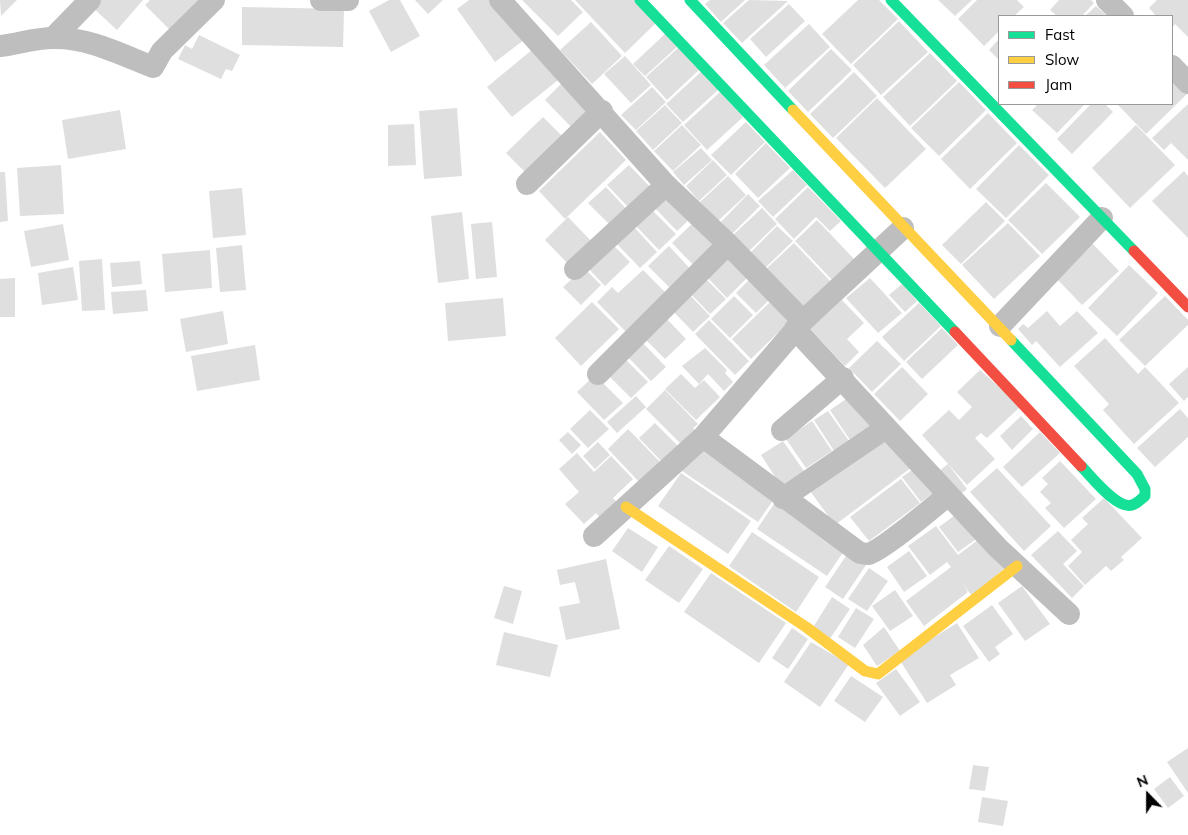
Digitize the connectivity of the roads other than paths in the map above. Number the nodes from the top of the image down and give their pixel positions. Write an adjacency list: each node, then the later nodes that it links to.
1 (90, 0): 11 (street)
2 (214, 0): 11 (street)
3 (321, 0): 4 (street)
4 (348, 0)
5 (500, 0): 15 (street)
6 (640, 0): 21 (street)
7 (690, 0): 19 (street)
8 (891, 0): 18 (street)
9 (1108, 0): 10 (street)
10 (1122, 15)
11 (54, 38): 12 (street)
12 (0, 46)
13 (1173, 67): 14 (street)
14 (1188, 83)
15 (602, 111): 16 (street); 17 (street)
16 (527, 184)
17 (666, 185): 20 (street); 22 (street)
18 (1102, 218): 23 (street); 25 (street)
19 (903, 228): 21 (street); 25 (street)
20 (728, 244): 24 (street); 26 (street)
21 (878, 251): 24 (street); 25 (street)
22 (575, 268)
23 (1188, 307)
24 (799, 325): 27 (street); 30 (street)
25 (1000, 326)
26 (598, 374)
27 (843, 378): 28 (street); 29 (street)
28 (886, 428): 31 (street); 32 (street)
29 (782, 430)
30 (703, 437): 32 (street); 33 (street)
31 (948, 495): 32 (street); 35 (street)
32 (784, 498)
33 (626, 507): 34 (street); 35 (street)
34 (594, 536)
35 (1017, 566): 36 (street)
36 (1069, 614)

